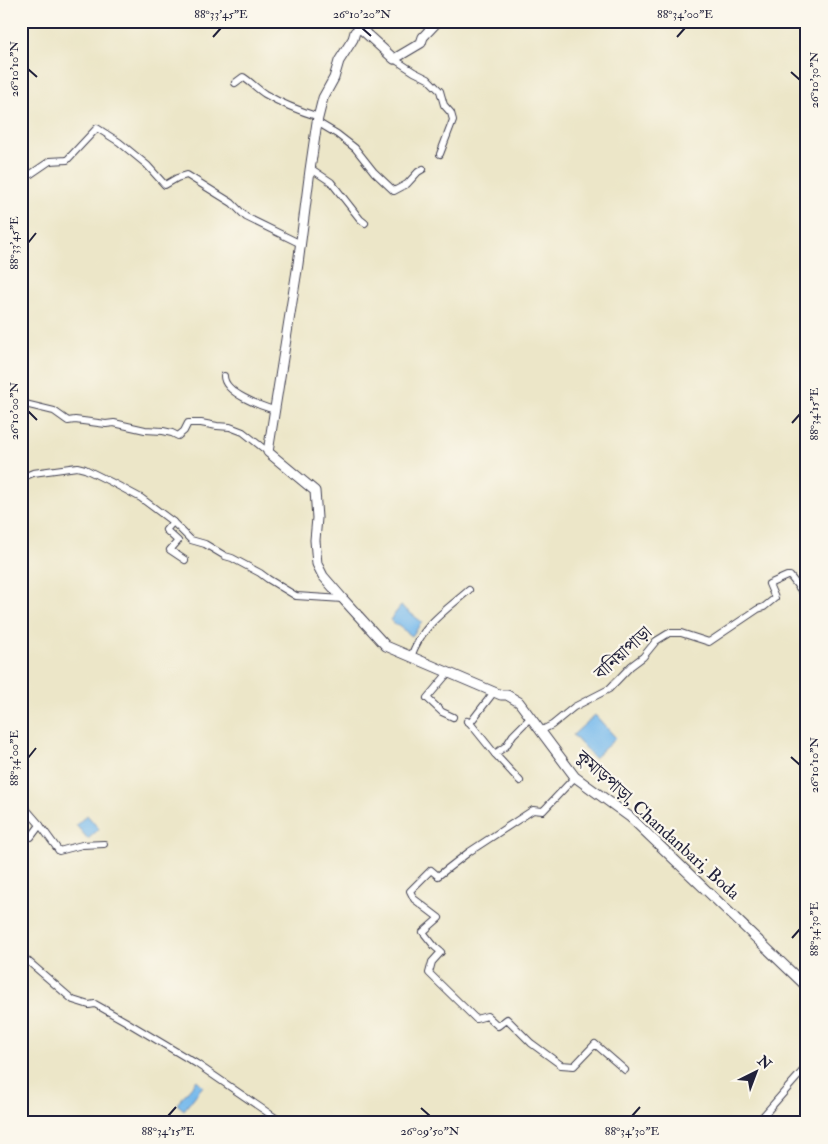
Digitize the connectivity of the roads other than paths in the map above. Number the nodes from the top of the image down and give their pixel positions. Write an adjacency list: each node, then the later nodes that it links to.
1 (438, 21): 2 (street)
2 (394, 59): 4 (street); 5 (street)
3 (235, 83): 4 (street)
4 (318, 120): 6 (street); 7 (street)
5 (440, 154)
6 (310, 168): 9 (street); 10 (street)
7 (423, 169)
8 (21, 184): 10 (street)
9 (365, 223)
10 (300, 244): 13 (street)
11 (224, 376): 13 (street)
12 (21, 403): 14 (street)
13 (274, 410): 14 (street)
14 (268, 452): 20 (street, কুমাড়পাড়া, Chandanbari, Boda)
15 (21, 478): 16 (street)
16 (173, 522): 17 (street); 20 (street)
17 (185, 560)
18 (469, 590): 21 (street)
19 (807, 598): 26 (street, বানিয়াপাড়া)
20 (343, 599): 21 (street, কুমাড়পাড়া, Chandanbari, Boda)
21 (411, 657): 22 (street, কুমাড়পাড়া, Chandanbari, Boda)
22 (448, 673): 23 (street, কুমাড়পাড়া, Chandanbari, Boda); 24 (street)
23 (494, 692): 25 (street, কুমাড়পাড়া, Chandanbari, Boda); 27 (street)
24 (453, 717)
25 (530, 718): 26 (street, কুমাড়পাড়া, Chandanbari, Boda); 27 (street)
26 (540, 731): 28 (street, কুমাড়পাড়া, Chandanbari, Boda)
27 (495, 754): 29 (street)
28 (575, 777): 35 (street, কুমাড়পাড়া, Chandanbari, Boda); 37 (street)
29 (520, 781)
30 (21, 803): 31 (street)
31 (40, 825): 32 (street); 33 (street)
32 (21, 832)
33 (104, 844)
34 (21, 955): 38 (street)
35 (807, 987)
36 (807, 1066): 39 (street)
37 (625, 1070)
38 (283, 1123)
39 (757, 1123)

